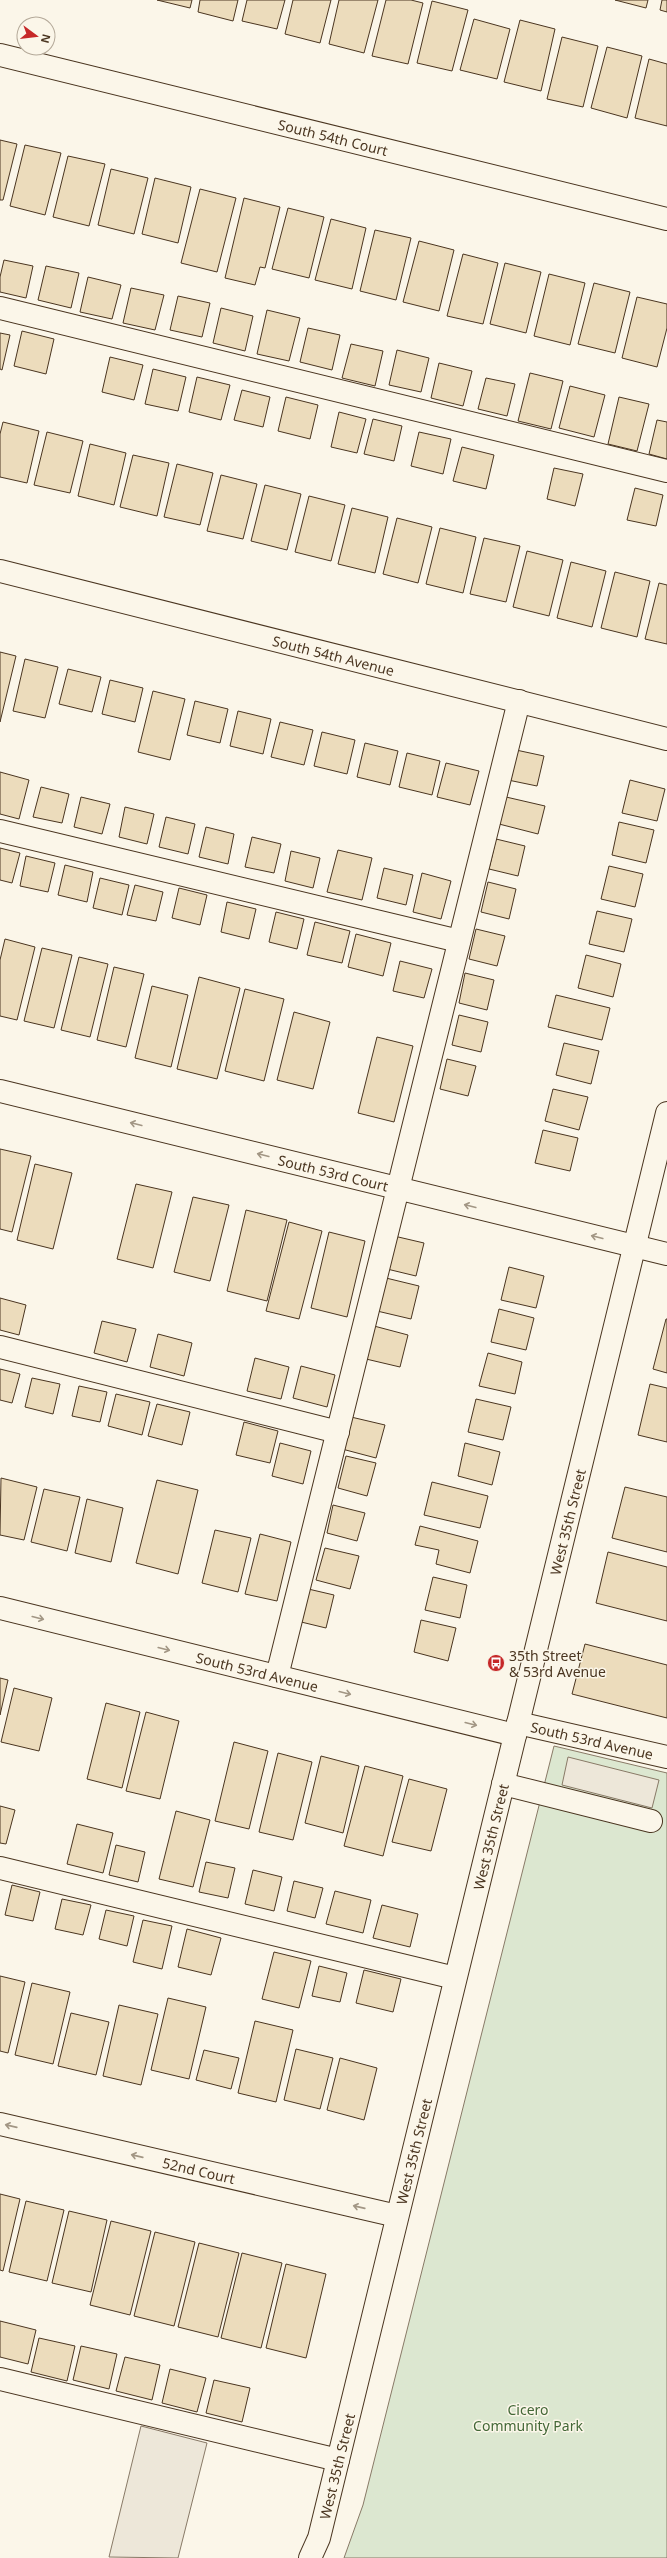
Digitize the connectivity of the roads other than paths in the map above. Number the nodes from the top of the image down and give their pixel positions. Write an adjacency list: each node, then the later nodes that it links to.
1 (0, 55): 2 (street, South 54th Court)
2 (667, 219)
3 (0, 308): 4 (street)
4 (667, 471)
5 (0, 571): 6 (street, South 54th Avenue)
6 (519, 702): 7 (street, South 54th Avenue); 9 (street)
7 (667, 739)
8 (0, 831): 9 (street)
9 (459, 941): 12 (street)
10 (0, 1091): 12 (street, South 53rd Court, one-way to 10)
11 (667, 1113): 13 (street, West 35th Street)
12 (398, 1188): 13 (street, South 53rd Court, one-way to 12); 16 (street)
13 (635, 1247): 14 (street, South 53rd Court); 19 (street, West 35th Street)
14 (667, 1254)
15 (0, 1347): 16 (street)
16 (338, 1432): 18 (street)
17 (0, 1608): 18 (street, South 53rd Avenue, one-way to 18)
18 (276, 1676): 19 (street, South 53rd Avenue, one-way to 19)
19 (516, 1729): 20 (street, South 53rd Avenue); 21 (street, West 35th Street)
20 (667, 1756)
21 (503, 1784): 22 (street); 24 (street, West 35th Street)
22 (650, 1821)
23 (0, 1868): 24 (street)
24 (456, 1978): 26 (street, West 35th Street)
25 (0, 2124): 26 (street, 52nd Court, one-way to 25)
26 (398, 2216): 28 (street, West 35th Street)
27 (0, 2379): 28 (street)
28 (338, 2460): 29 (street, West 35th Street)
29 (310, 2558)

